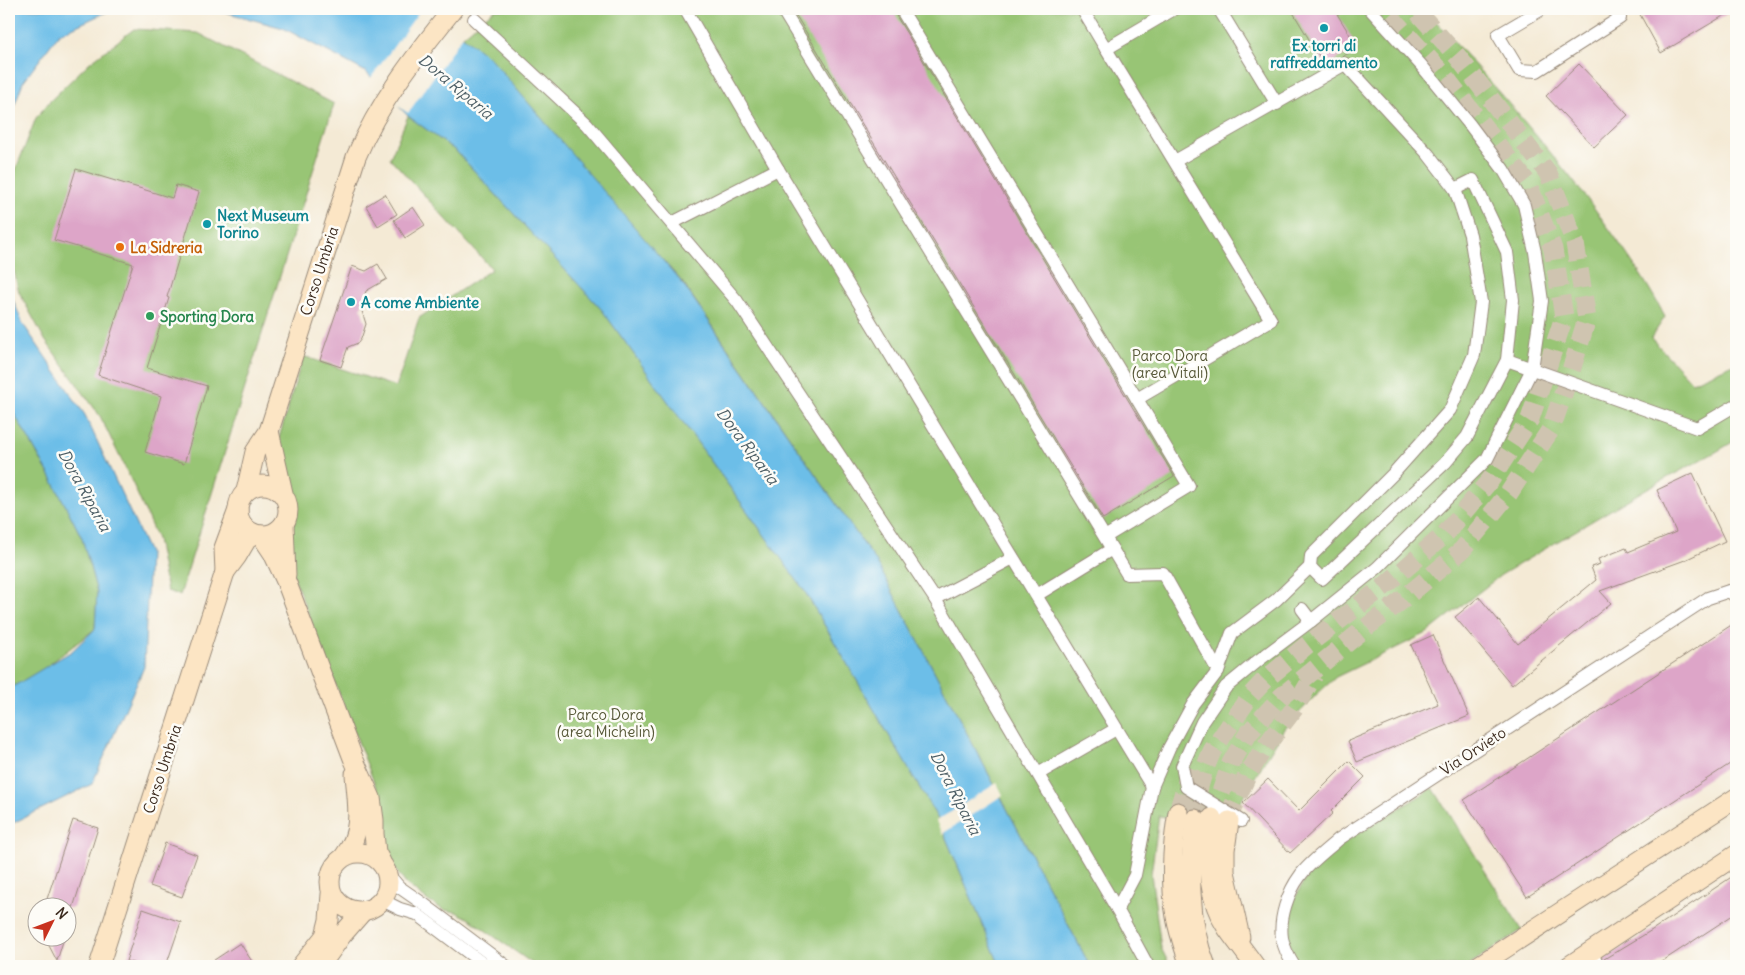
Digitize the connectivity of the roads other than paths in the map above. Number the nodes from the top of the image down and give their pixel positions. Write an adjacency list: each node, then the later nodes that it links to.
1 (685, 9): 15 (street)
2 (782, 9): 28 (street)
3 (901, 9): 20 (street)
4 (1082, 9): 12 (street)
5 (1174, 9): 12 (street)
6 (1219, 9): 13 (street)
7 (1370, 9): 19 (street)
8 (1542, 9): 9 (street)
9 (1620, 9)
10 (451, 12): 22 (street, Corso Umbria)
11 (474, 19): 17 (street)
12 (1106, 48): 14 (street)
13 (1277, 104): 14 (street); 16 (street)
14 (1175, 161): 20 (street)
15 (778, 169): 17 (street); 30 (street)
16 (1456, 189): 18 (street); 31 (street)
17 (672, 223): 36 (street)
18 (1507, 360): 19 (street); 31 (street)
19 (1532, 369): 21 (street); 38 (street)
20 (1137, 399): 28 (street)
21 (1736, 405)
22 (269, 431): 23 (street, Corso Umbria); 24 (street)
23 (246, 491): 24 (street); 25 (street)
24 (283, 493): 26 (street)
25 (238, 510): 27 (street); 32 (street, Corso Umbria)
26 (284, 524): 27 (street); 33 (street)
27 (257, 534): 32 (street, Corso Umbria); 33 (street)
28 (1105, 538): 29 (street)
29 (1112, 549): 34 (street); 39 (street)
30 (1014, 558): 34 (street); 36 (street)
31 (1310, 567): 39 (street)
32 (224, 572): 54 (street, Corso Umbria)
33 (286, 581): 41 (street)
34 (1037, 596): 40 (street)
35 (1736, 597): 63 (street, Via Orvieto)
36 (935, 599): 42 (street)
37 (1302, 608): 38 (street)
38 (1311, 622): 45 (street)
39 (1218, 670): 43 (street)
40 (1116, 729): 42 (street); 43 (street)
41 (353, 758): 46 (street); 48 (street)
42 (1038, 774): 51 (street)
43 (1152, 787): 51 (street)
44 (1736, 798): 64 (street)
45 (1211, 818): 60 (street); 61 (street); 62 (street)
46 (345, 855): 48 (street); 49 (street)
47 (1736, 855): 53 (street)
48 (384, 867): 50 (street); 58 (street)
49 (331, 894): 52 (street); 55 (street)
50 (382, 900): 52 (street); 57 (street)
51 (1117, 909): 59 (street)
52 (363, 911): 56 (street)
53 (1595, 959): 65 (street)
54 (99, 966)
55 (301, 966)
56 (320, 966)
57 (486, 966)
58 (506, 966)
59 (1148, 966)
60 (1190, 966)
61 (1206, 966)
62 (1255, 966)
63 (1294, 966)
64 (1478, 966)
65 (1569, 966)

